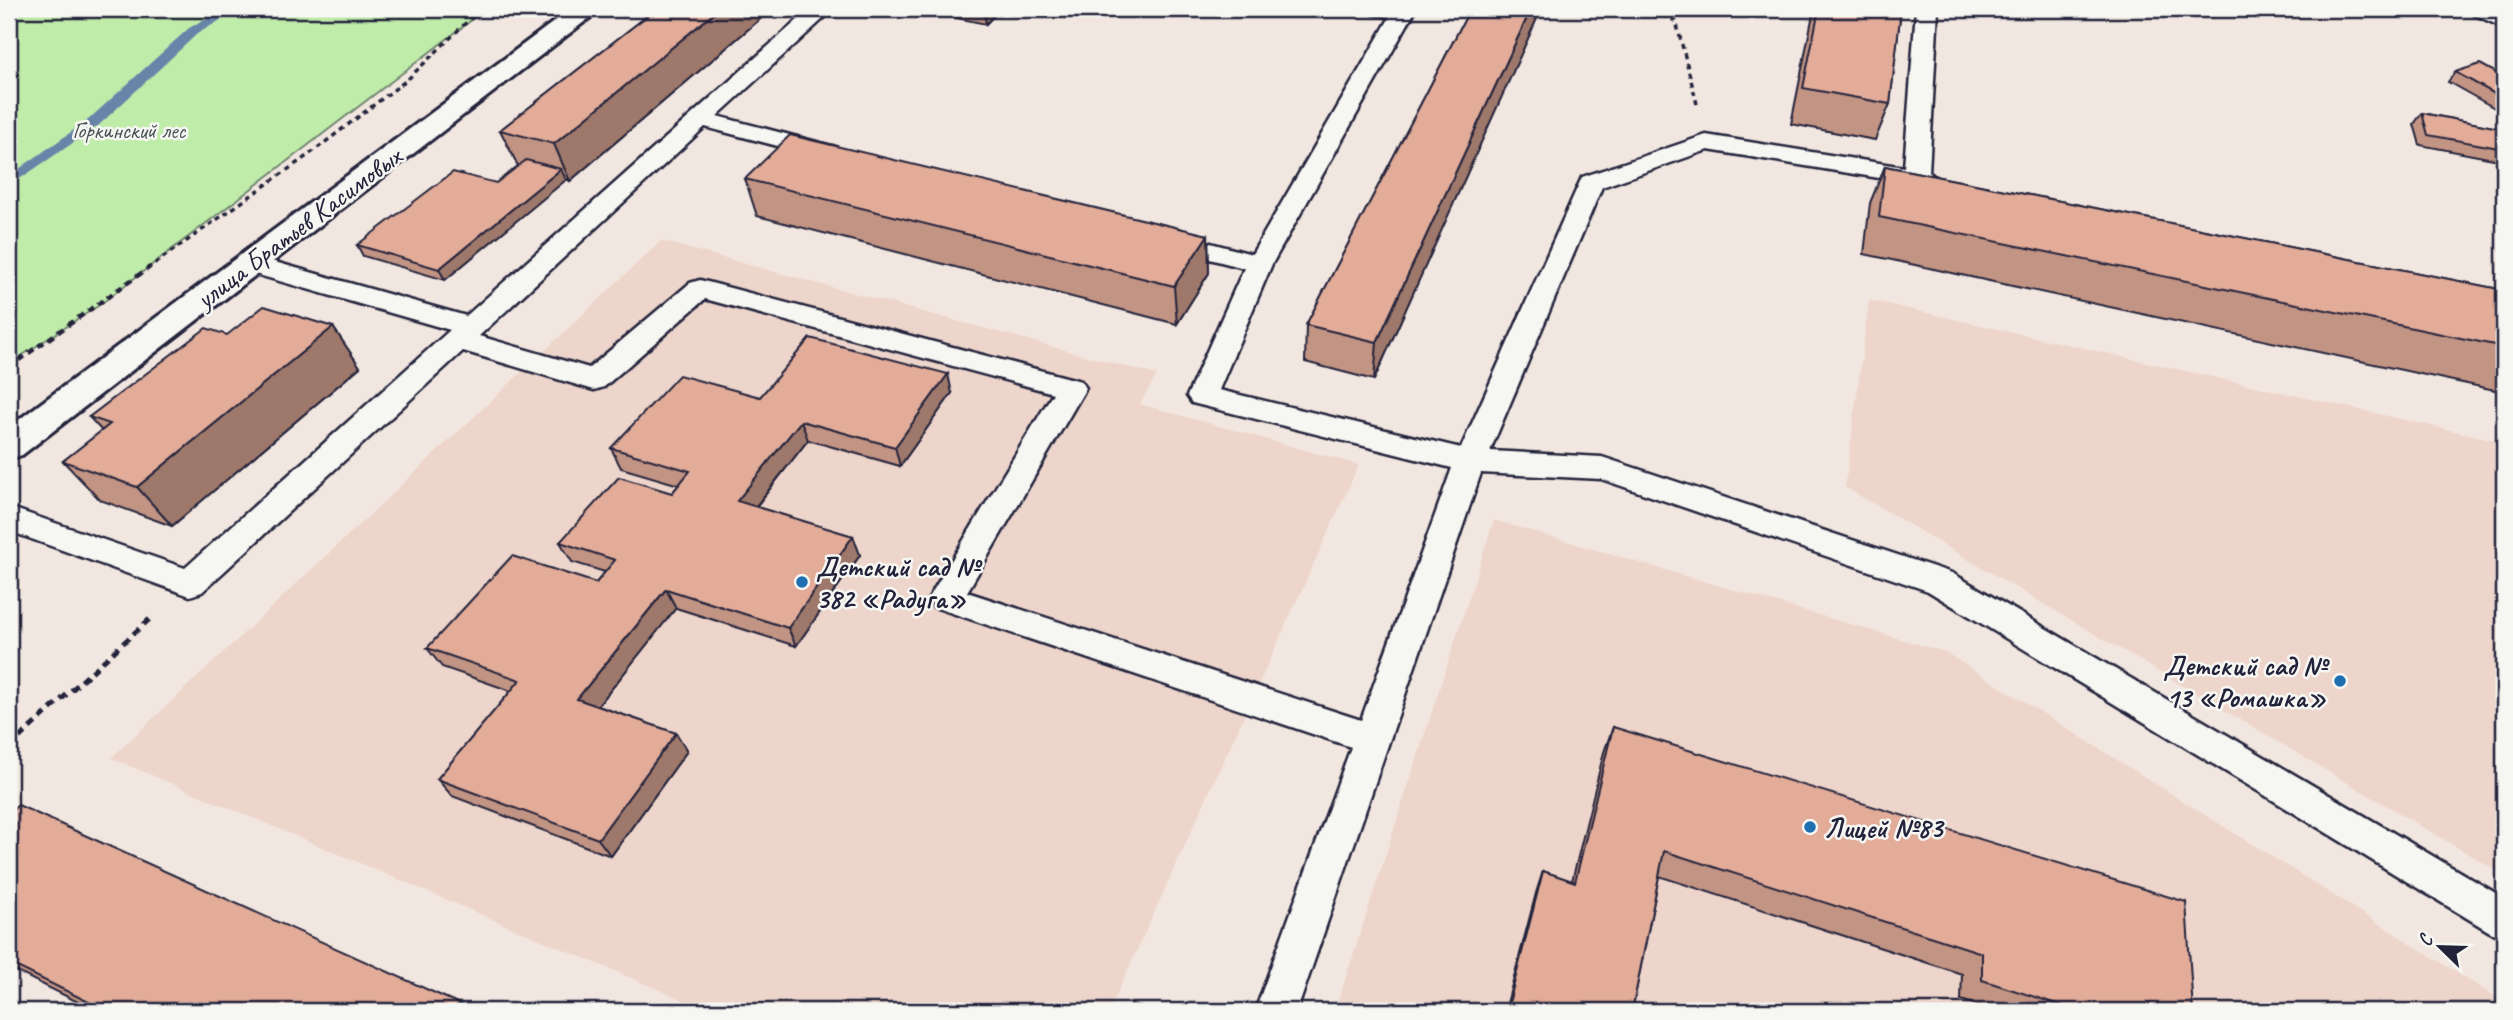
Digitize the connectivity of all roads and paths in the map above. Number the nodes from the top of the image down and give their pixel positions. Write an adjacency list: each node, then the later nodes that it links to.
1 (480, 9): 18 (path)
2 (588, 9): 15 (street, улица Братьев Касимовых)
3 (823, 9): 9 (lane)
4 (1381, 9): 16 (lane)
5 (1645, 9): 10 (path)
6 (1927, 9): 12 (lane)
7 (2481, 9): 8 (lane)
8 (2504, 22)
9 (700, 119): 11 (lane); 17 (lane)
10 (1706, 142): 12 (lane); 20 (lane)
11 (847, 157)
12 (1916, 177): 13 (lane)
13 (1944, 183)
14 (1153, 236): 16 (lane)
15 (250, 264): 17 (lane); 19 (street, улица Братьев Касимовых)
16 (1259, 264): 20 (lane)
17 (464, 333): 22 (lane); 23 (lane)
18 (9, 368)
19 (9, 446)
20 (1469, 461): 23 (lane); 25 (lane)
21 (9, 519): 22 (lane)
22 (190, 583): 24 (path)
23 (1372, 739): 26 (lane)
24 (9, 747)
25 (2504, 919)
26 (1276, 1011)

